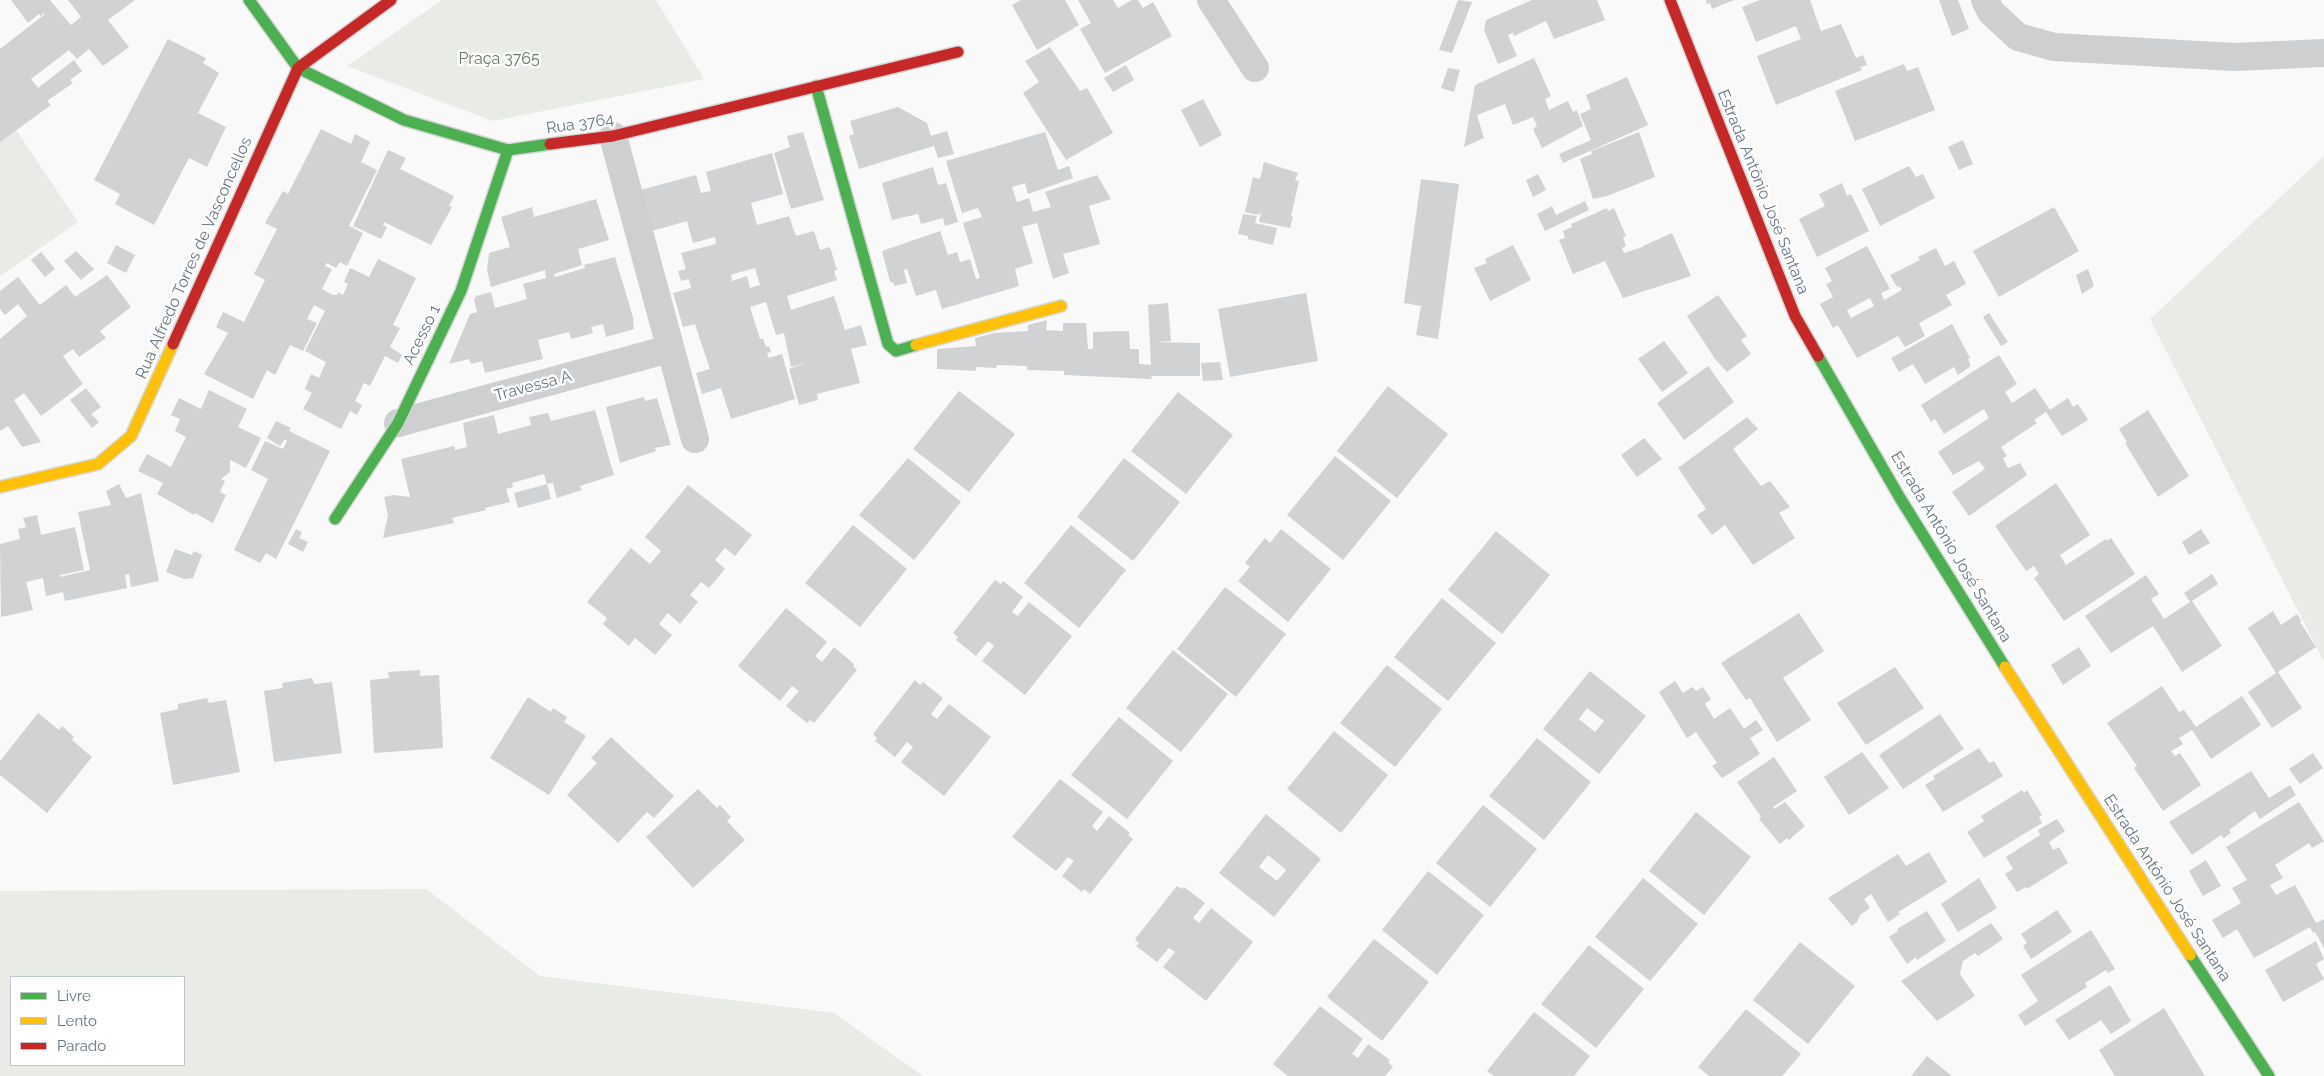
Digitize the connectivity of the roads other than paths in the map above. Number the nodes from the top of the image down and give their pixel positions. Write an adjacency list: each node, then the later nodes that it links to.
1 (249, 0): 8 (street, Rua 3764)
2 (391, 0): 8 (street, Rua Alfredo Torres de Vasconcellos)
3 (1211, 0): 9 (street)
4 (1670, 0): 19 (street, Estrada Antônio José Santana)
5 (1985, 0): 7 (street)
6 (958, 52): 10 (street, Rua 3764)
7 (2324, 52)
8 (298, 68): 12 (street, Rua 3764); 17 (street, Rua Alfredo Torres de Vasconcellos)
9 (1255, 68)
10 (816, 86): 11 (street, Rua 3764); 13 (street)
11 (612, 136): 12 (street, Rua 3764); 14 (street)
12 (508, 150): 15 (street, Acesso 1)
13 (1061, 306)
14 (669, 349): 15 (street, Travessa A); 16 (street)
15 (398, 423): 18 (street, Acesso 1)
16 (695, 439)
17 (0, 487)
18 (336, 519)
19 (2269, 1076)

